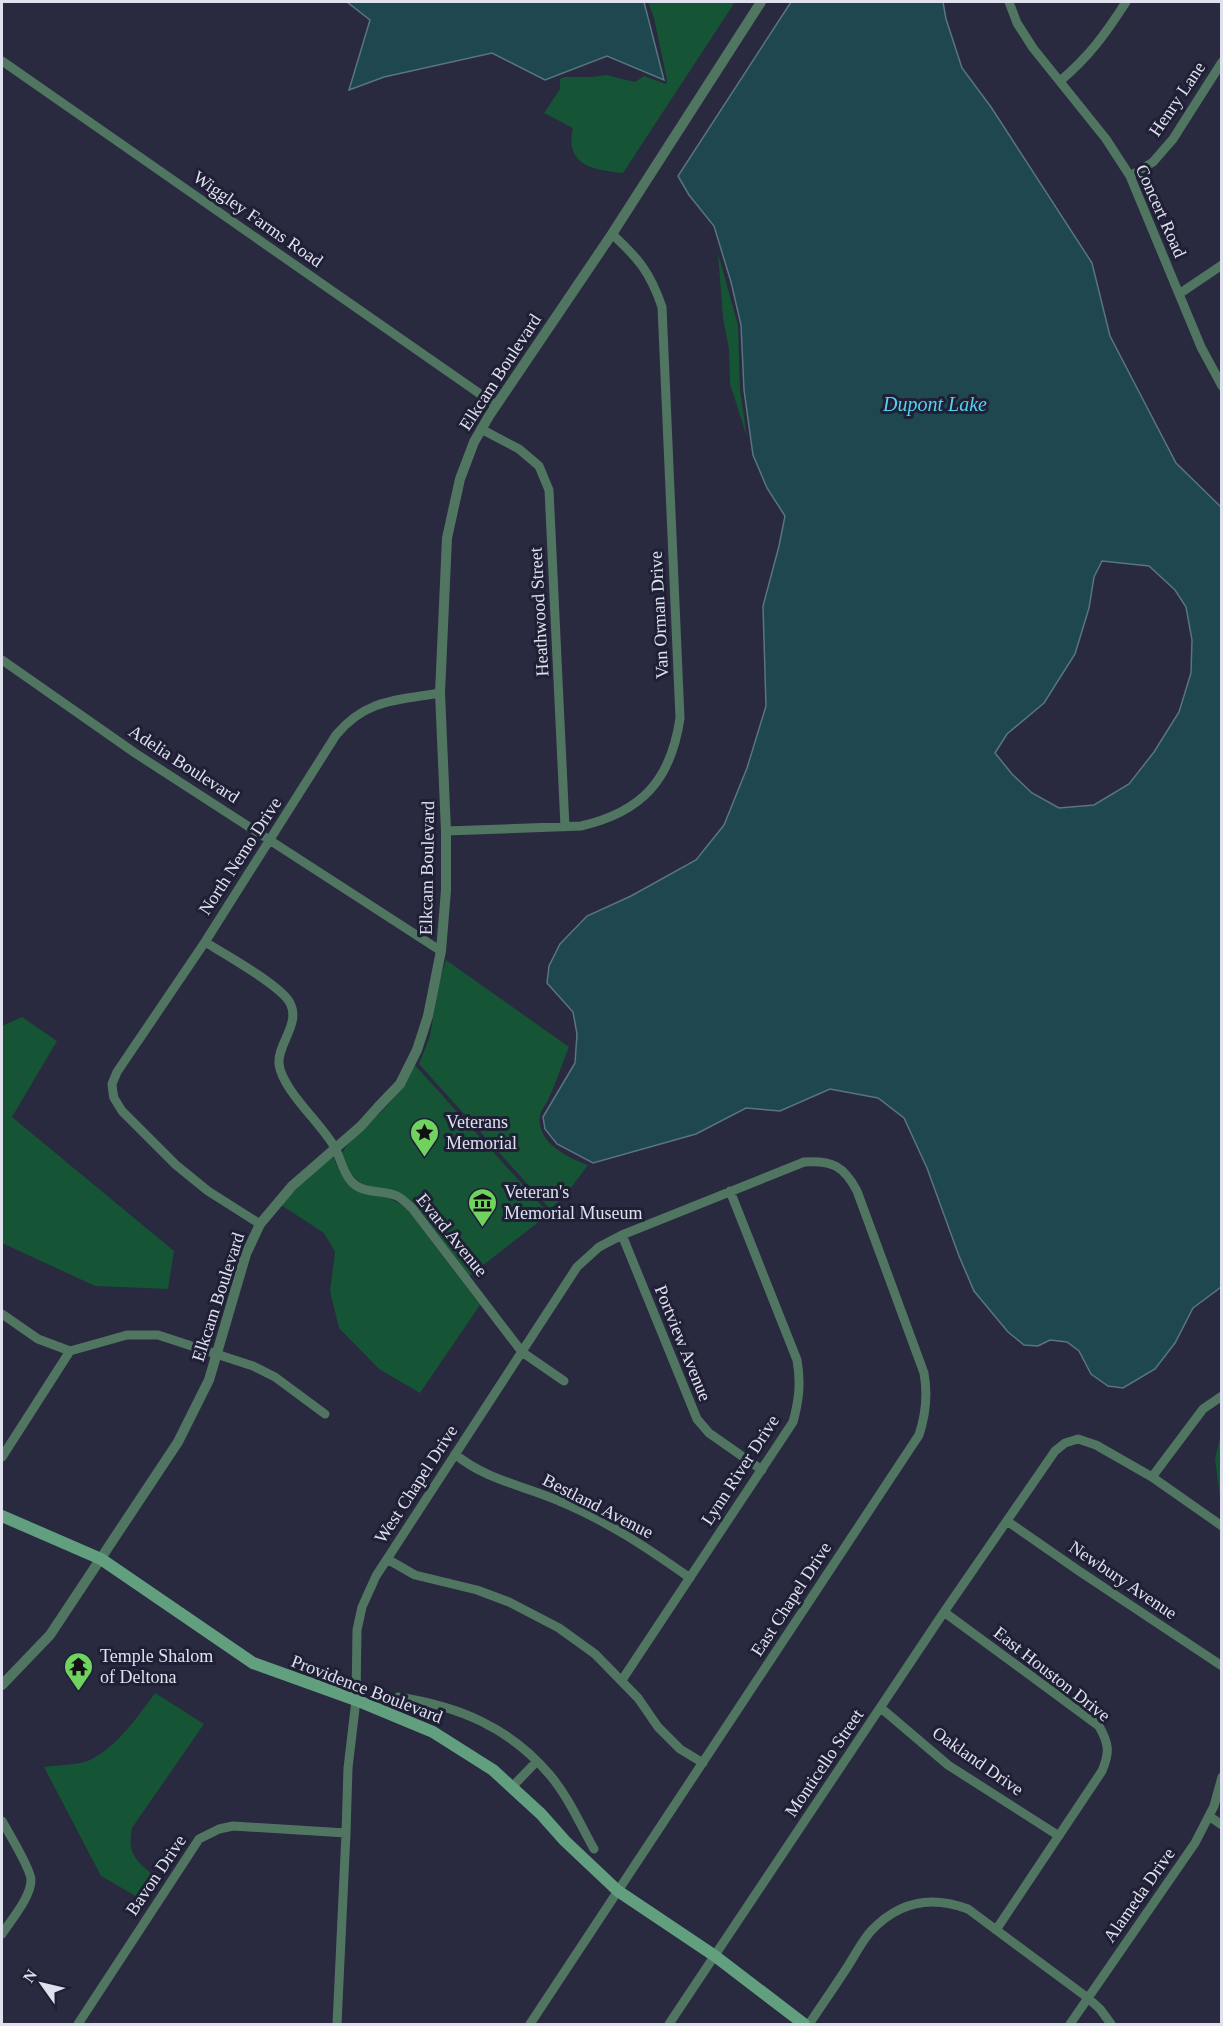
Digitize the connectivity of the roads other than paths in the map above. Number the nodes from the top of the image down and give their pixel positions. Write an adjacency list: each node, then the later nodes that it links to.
1 (760, 2): 8 (street, Elkcam Boulevard)
2 (1010, 2): 6 (street, Concert Road)
3 (1126, 2): 6 (street)
4 (2, 62): 12 (street, Wiggley Farms Road)
5 (1221, 62): 7 (street, Henry Lane)
6 (1060, 81): 7 (street, Concert Road)
7 (1130, 176): 10 (street, Concert Road)
8 (612, 234): 12 (street, Elkcam Boulevard); 16 (street, Van Orman Drive)
9 (1221, 265): 10 (street)
10 (1179, 294): 11 (street, Concert Road)
11 (1221, 386)
12 (495, 405): 13 (street, Elkcam Boulevard)
13 (482, 429): 15 (street, Elkcam Boulevard); 16 (street, Heathwood Street)
14 (2, 660): 18 (street, Adelia Boulevard)
15 (440, 693): 17 (street, Elkcam Boulevard); 18 (street, North Nemo Drive)
16 (565, 827): 17 (street, Van Orman Drive)
17 (446, 831): 20 (street, Elkcam Boulevard)
18 (270, 839): 19 (street, North Nemo Drive); 20 (street, Adelia Boulevard)
19 (205, 942): 21 (street, Evard Avenue); 24 (street, North Nemo Drive)
20 (441, 951): 21 (street, Elkcam Boulevard)
21 (335, 1148): 24 (street, Elkcam Boulevard); 28 (street, Evard Avenue)
22 (834, 1165): 23 (street, West Chapel Drive); 51 (street, East Chapel Drive)
23 (730, 1191): 25 (street, West Chapel Drive); 35 (street, Lynn River Drive)
24 (260, 1224): 29 (street, Elkcam Boulevard)
25 (622, 1235): 28 (street, West Chapel Drive); 35 (street, Portview Avenue)
26 (2, 1314): 27 (street)
27 (70, 1351): 29 (street); 34 (street)
28 (522, 1352): 30 (street, Evard Avenue); 33 (street, West Chapel Drive)
29 (215, 1355): 32 (street); 40 (street, Elkcam Boulevard)
30 (564, 1381)
31 (1221, 1396): 36 (street)
32 (325, 1414)
33 (455, 1454): 41 (street, West Chapel Drive); 42 (street, Bestland Avenue)
34 (2, 1457)
35 (762, 1470): 42 (street, Lynn River Drive)
36 (1152, 1477): 38 (street); 39 (street)
37 (2, 1516): 40 (main road, Providence Boulevard)
38 (1007, 1521): 43 (street, Monticello Street); 44 (street, Newbury Avenue)
39 (1221, 1526)
40 (100, 1559): 46 (street, Elkcam Boulevard); 48 (main road, Providence Boulevard)
41 (387, 1559): 45 (street); 48 (street, West Chapel Drive)
42 (690, 1578): 45 (street, Lynn River Drive)
43 (944, 1612): 49 (street, Monticello Street); 58 (street, East Houston Drive)
44 (1221, 1666)
45 (622, 1680): 51 (street)
46 (2, 1685)
47 (398, 1696): 50 (street, Providence Boulevard)
48 (356, 1700): 53 (main road, Providence Boulevard); 57 (street, West Chapel Drive)
49 (880, 1708): 58 (street, Oakland Drive); 63 (street, Monticello Street)
50 (537, 1761): 53 (street); 59 (street, Providence Boulevard)
51 (703, 1763): 60 (street, East Chapel Drive)
52 (1221, 1778): 54 (street, Alameda Drive)
53 (512, 1787): 60 (main road, Providence Boulevard)
54 (1209, 1816): 55 (street); 64 (street, Alameda Drive)
55 (1221, 1825)
56 (3, 1827): 62 (street)
57 (346, 1833): 65 (street, Bavon Drive); 66 (street, West Chapel Drive)
58 (1059, 1836): 61 (street, East Houston Drive)
59 (594, 1849)
60 (618, 1891): 63 (main road, Providence Boulevard); 67 (street, East Chapel Drive)
61 (996, 1930): 64 (street); 69 (street)
62 (2, 1934)
63 (715, 1956): 68 (street, Monticello Street); 69 (main road, Providence Boulevard)
64 (1088, 1998): 70 (street, Alameda Drive); 71 (street)
65 (78, 2025)
66 (337, 2025)
67 (530, 2025)
68 (669, 2025)
69 (807, 2025)
70 (1070, 2025)
71 (1112, 2025)

